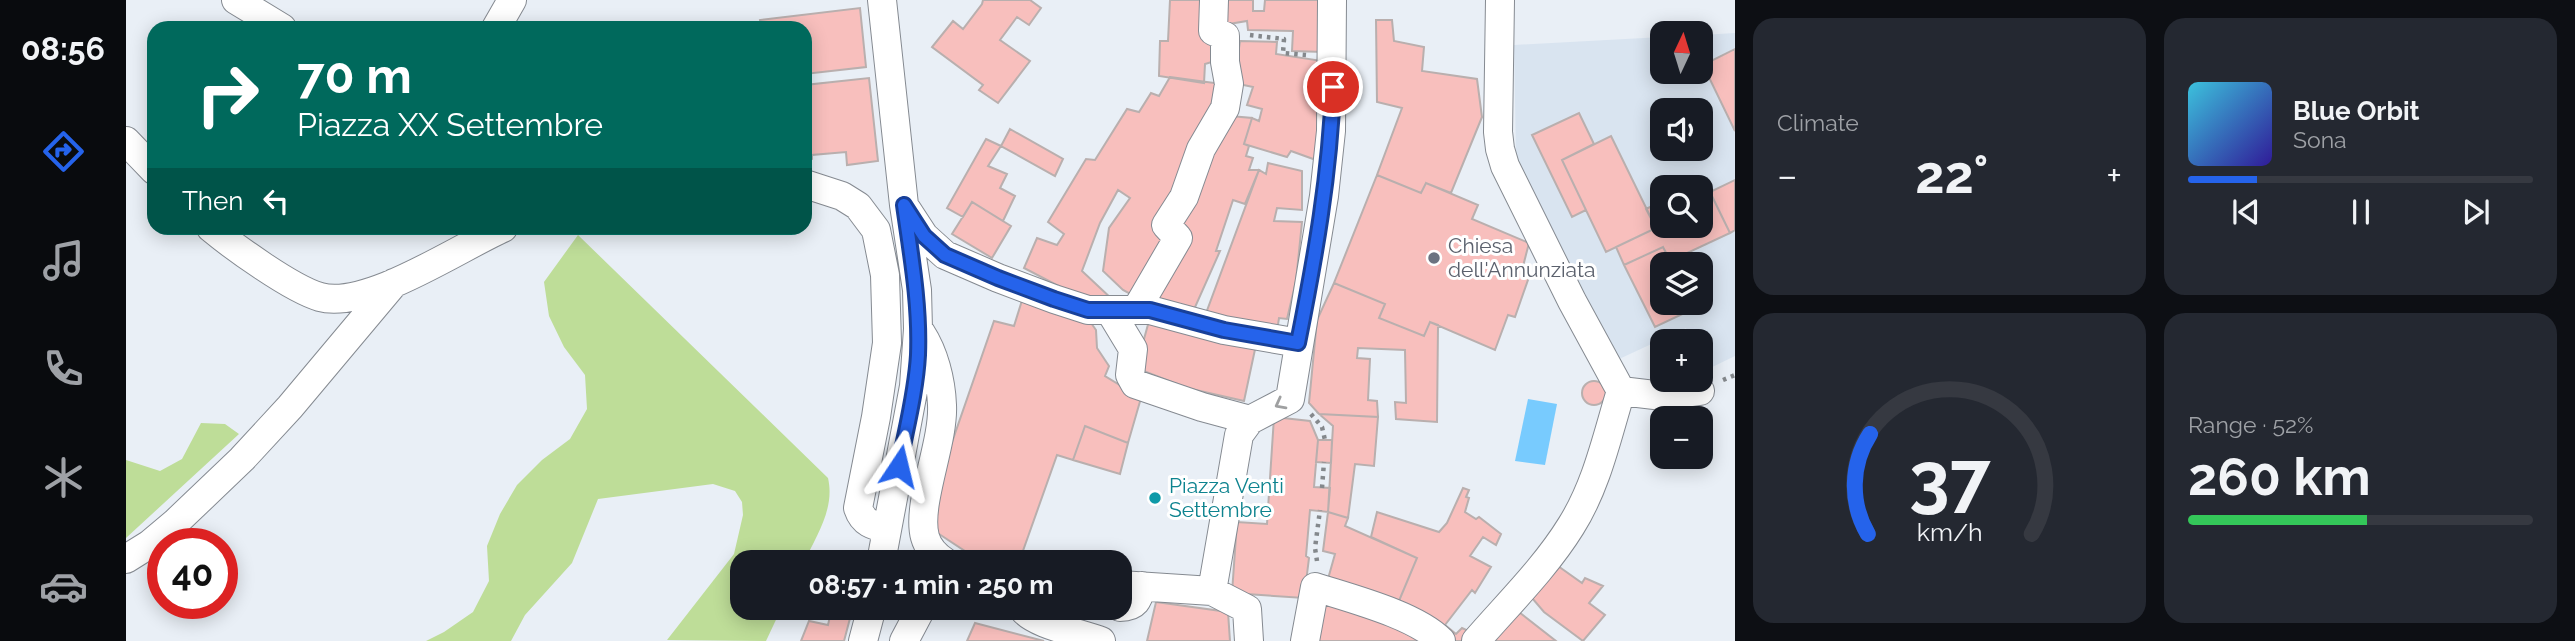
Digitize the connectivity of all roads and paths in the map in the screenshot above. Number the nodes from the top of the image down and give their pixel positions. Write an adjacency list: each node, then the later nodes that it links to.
1 (236, 0): 7 (street)
2 (512, 0): 8 (street)
3 (882, 0): 14 (street)
4 (1213, 0): 9 (street)
5 (1332, 0): 10 (street)
6 (1500, 0): 21 (street)
7 (270, 21)
8 (500, 21)
9 (1225, 36): 10 (path); 18 (street)
10 (1333, 58): 20 (street)
11 (126, 141): 12 (street)
12 (147, 163)
13 (812, 186): 27 (street)
14 (904, 205): 18 (street); 19 (street)
15 (221, 235): 17 (street)
16 (489, 235): 17 (street)
17 (394, 283): 30 (street)
18 (1123, 310): 20 (street); 23 (street)
19 (918, 329): 27 (street); 29 (street)
20 (1298, 343): 23 (street, one-way to 23)
21 (1621, 391): 22 (street); 45 (street)
22 (1693, 392)
23 (1250, 420): 34 (street)
24 (1324, 462): 25 (path)
25 (1322, 488)
26 (1320, 510): 33 (path)
27 (887, 528): 28 (street)
28 (883, 550)
29 (932, 550)
30 (126, 559)
31 (1132, 585): 34 (street)
32 (1132, 587): 35 (street)
33 (1315, 587): 43 (street); 44 (street)
34 (1212, 591): 42 (street)
35 (1132, 606)
36 (869, 620): 39 (street)
37 (915, 620): 40 (street)
38 (1034, 620): 41 (street)
39 (863, 641)
40 (904, 641)
41 (1101, 641)
42 (1249, 641)
43 (1305, 641)
44 (1441, 641)
45 (1475, 641)

